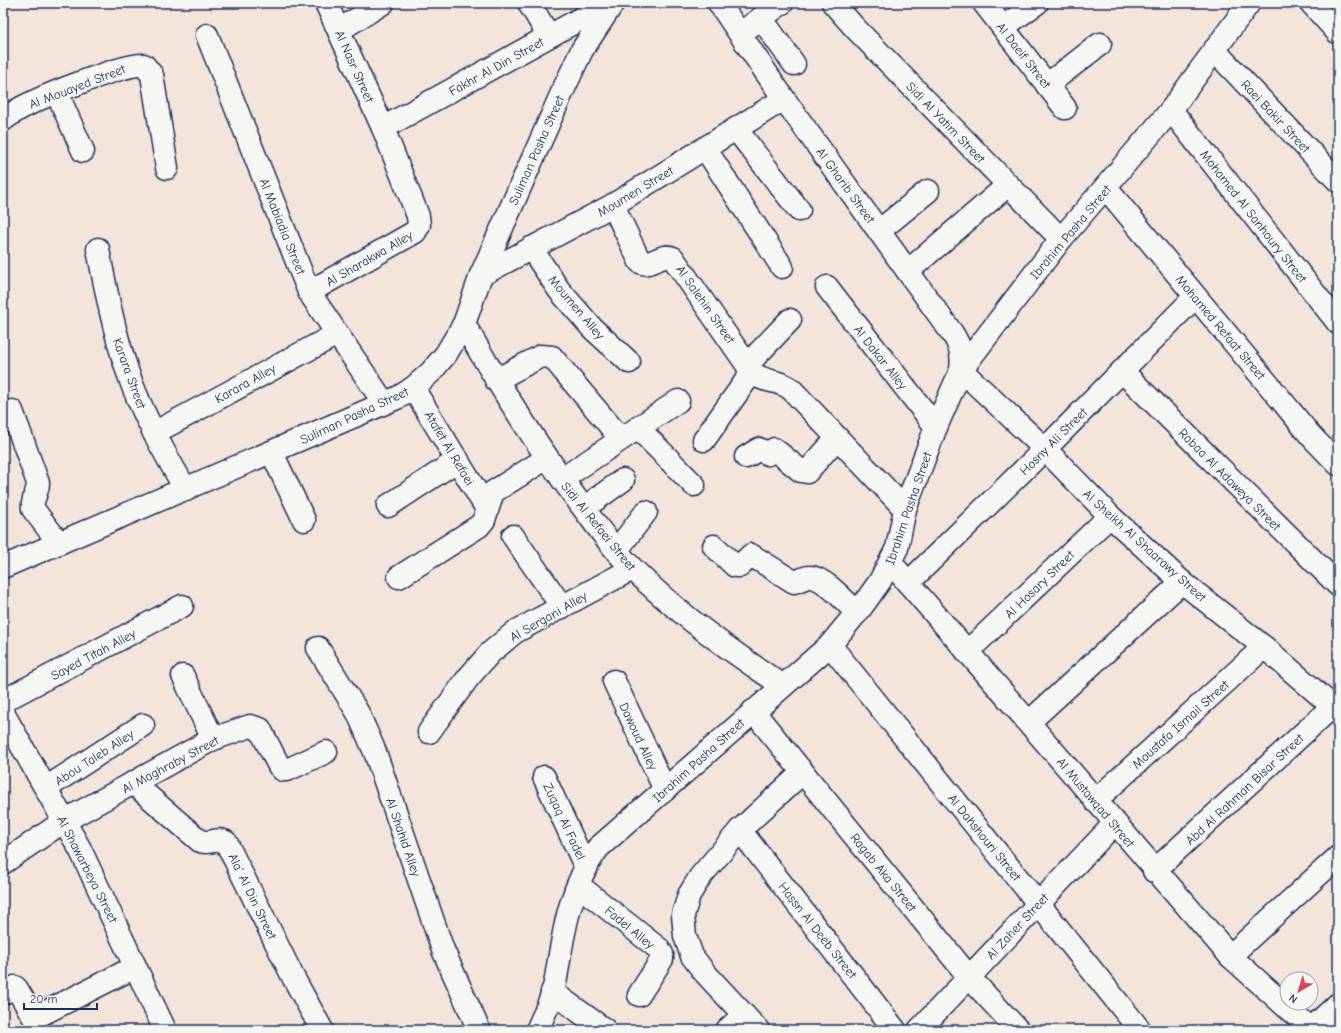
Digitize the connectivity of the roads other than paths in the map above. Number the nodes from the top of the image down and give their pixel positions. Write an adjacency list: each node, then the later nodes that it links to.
1 (326, 3): 15 (street, Al Nasr Street)
2 (383, 3): 15 (street)
3 (529, 3): 19 (street)
4 (609, 3): 19 (street, Fakhr Al Din Street)
5 (613, 3): 46 (street, Suliman Pasha Street)
6 (719, 3): 16 (street, Al Gharib Street)
7 (782, 3): 13 (street)
8 (832, 3): 35 (street, Sidi Al Yatim Street)
9 (984, 3): 14 (street, Al Daeif Street)
10 (1037, 3): 14 (street)
11 (1249, 3): 21 (street, Ibrahim Pasha Street)
12 (1311, 3): 17 (street)
13 (761, 18): 16 (street); 22 (street)
14 (1003, 28): 23 (street, Al Daeif Street)
15 (339, 30): 29 (street, Al Nasr Street)
16 (740, 33): 25 (street, Al Gharib Street)
17 (1338, 33)
18 (207, 35): 48 (street, Al Mabiadia Street)
19 (549, 36): 29 (street, Fakhr Al Din Street)
20 (1100, 44): 23 (street)
21 (1214, 50): 27 (street, Ibrahim Pasha Street); 34 (street, Raei Bakir Street)
22 (794, 64)
23 (1047, 85): 26 (street, Al Daeif Street)
24 (57, 93): 28 (street, Al Mouayed Street); 32 (street); 33 (street, Al Mouayed Street)
25 (784, 99): 30 (street, Moumen Street); 40 (street, Al Gharib Street)
26 (1065, 108)
27 (1171, 110): 36 (street, Ibrahim Pasha Street); 51 (street, Mohamed Al Sanhoury Street)
28 (5, 116)
29 (383, 128): 48 (street, Al Sharakwa Alley)
30 (736, 129): 31 (street, Moumen Street); 39 (street)
31 (705, 148): 38 (street, Moumen Street); 44 (street)
32 (84, 151)
33 (168, 168)
34 (1338, 181)
35 (1008, 185): 41 (street, Sidi Al Yatim Street); 45 (street)
36 (1106, 188): 41 (street, Ibrahim Pasha Street); 49 (street, Mohamed Refaat Street)
37 (928, 191): 40 (street)
38 (613, 205): 42 (street, Moumen Street); 55 (street, Al Salehin Street)
39 (799, 210)
40 (879, 231): 45 (street, Al Gharib Street)
41 (1061, 239): 56 (street, Ibrahim Pasha Street)
42 (531, 248): 46 (street, Moumen Street); 54 (street, Moumen Alley)
43 (98, 249): 64 (street, Karara Street)
44 (782, 267)
45 (908, 271): 56 (street, Al Gharib Street)
46 (481, 275): 52 (street, Suliman Pasha Street)
47 (827, 287): 63 (street, Al Dakar Alley)
48 (309, 292): 53 (street, Al Mabiadia Street)
49 (1196, 297): 57 (street, Hosny Ali Street); 73 (street, Mohamed Refaat Street)
50 (790, 320): 55 (street)
51 (1338, 323)
52 (464, 324): 58 (street, Sidi Al Refaei Street); 59 (street, Suliman Pasha Street)
53 (336, 334): 61 (street, Al Mabiadia Street); 64 (street, Karara Alley)
54 (629, 362)
55 (750, 369): 66 (street, Al Salehin Street); 67 (street)
56 (961, 370): 63 (street, Ibrahim Pasha Street); 68 (street, Al Sheikh Al Shaarawy Street)
57 (1123, 372): 68 (street, Hosny Ali Street); 95 (street, Rabaa Al Adaweya Street)
58 (496, 380): 65 (street); 71 (street, Sidi Al Refaei Street)
59 (414, 388): 61 (street, Suliman Pasha Street); 72 (street, Atafet Al Refaei)
60 (678, 401): 65 (street)
61 (384, 403): 69 (street, Suliman Pasha Street)
62 (12, 411): 86 (street)
63 (936, 427): 80 (street, Ibrahim Pasha Street)
64 (154, 433): 77 (street, Karara Street)
65 (630, 434): 74 (street); 76 (street)
66 (837, 438): 70 (street); 80 (street, Al Salehin Street)
67 (704, 440)
68 (1045, 449): 83 (street, Al Sheikh Al Shaarawy Street); 94 (street, Hosny Ali Street)
69 (272, 452): 77 (street, Suliman Pasha Street); 84 (street)
70 (746, 457)
71 (547, 458): 74 (street, Sidi Al Refaei Street); 81 (street)
72 (458, 460): 78 (street); 81 (street, Atafet Al Refaei)
73 (1338, 464)
74 (562, 479): 79 (street, Sidi Al Refaei Street)
75 (623, 480): 79 (street)
76 (694, 484)
77 (186, 490): 86 (street, Suliman Pasha Street)
78 (388, 506)
79 (584, 508): 88 (street, Sidi Al Refaei Street)
80 (905, 509): 89 (street, Ibrahim Pasha Street)
81 (487, 510): 92 (street)
82 (646, 512): 88 (street)
83 (1110, 516): 93 (street, Al Sheikh Al Shaarawy Street); 102 (street, Al Hosary Street)
84 (304, 520)
85 (513, 536): 97 (street)
86 (59, 543): 90 (street, Suliman Pasha Street)
87 (714, 546): 98 (street)
88 (617, 550): 91 (street, Sidi Al Refaei Street)
89 (891, 563): 94 (street, Al Mustawqad Street); 98 (street, Ibrahim Pasha Street)
90 (3, 567)
91 (632, 569): 97 (street, Al Sergani Alley); 105 (street, Sidi Al Refaei Street)
92 (399, 578)
93 (1182, 582): 100 (street, Al Sheikh Al Shaarawy Street); 110 (street)
94 (908, 583): 102 (street, Al Mustawqad Street)
95 (1338, 585)
96 (182, 606): 106 (street, Sayed Titah Alley)
97 (562, 607): 112 (street, Al Sergani Alley)
98 (857, 612): 99 (street, Ibrahim Pasha Street)
99 (830, 645): 105 (street, Ibrahim Pasha Street); 128 (street, Al Dahshouri Street)
100 (1264, 647): 107 (street, Al Sheikh Al Shaarawy Street); 120 (street, Moustafa Ismail Street)
101 (318, 648): 139 (street, Al Shahid Alley)
102 (967, 652): 110 (street, Al Mustawqad Street)
103 (183, 676): 113 (street)
104 (614, 682): 119 (street, Dawoud Alley)
105 (782, 685): 108 (street, Ibrahim Pasha Street)
106 (3, 701)
107 (1336, 708): 126 (street, Abd Al Rahman Bisar Street)
108 (753, 711): 115 (street, Ragab Aka Street); 119 (street, Ibrahim Pasha Street)
109 (3, 713): 118 (street, Al Shawarbeya Street)
110 (1028, 723): 120 (street, Al Mustawqad Street)
111 (143, 725): 118 (street, Abou Taleb Alley)
112 (429, 732)
113 (213, 739): 114 (street, Al Maghraby Street); 117 (street, Al Maghraby Street)
114 (326, 752)
115 (802, 772): 123 (street); 131 (street, Ragab Aka Street)
116 (544, 777): 127 (street, Zuqaq Al Fadel)
117 (133, 783): 121 (street, Al Maghraby Street); 138 (street, Ala' Al Din Street)
118 (46, 788): 121 (street, Al Shawarbeya Street)
119 (664, 790): 127 (street, Ibrahim Pasha Street)
120 (1096, 801): 122 (street, Al Mustawqad Street)
121 (64, 821): 125 (street, Al Maghraby Street); 130 (street, Al Shawarbeya Street)
122 (1115, 823): 126 (street, Al Mustawqad Street); 128 (street, Al Zaher Street)
123 (740, 830): 136 (street); 143 (street, Hassn Al Deeb Street)
124 (1338, 857): 129 (street)
125 (3, 863)
126 (1154, 871): 129 (street, Al Mustawqad Street)
127 (582, 876): 132 (street, Ibrahim Pasha Street); 134 (street, Fadel Alley)
128 (1038, 904): 131 (street, Al Zaher Street); 146 (street, Al Dahshouri Street)
129 (1230, 956): 147 (street, Al Mustawqad Street)
130 (135, 967): 133 (street); 137 (street, Al Shawarbeya Street)
131 (969, 977): 144 (street, Al Zaher Street); 145 (street, Ragab Aka Street)
132 (552, 992): 140 (street, Ibrahim Pasha Street); 141 (street)
133 (3, 993)
134 (639, 995)
135 (1338, 1004): 147 (street)
136 (751, 1023): 142 (street)
137 (165, 1030)
138 (322, 1030)
139 (479, 1030)
140 (537, 1030)
141 (605, 1030)
142 (727, 1030)
143 (896, 1030)
144 (919, 1030)
145 (1018, 1030)
146 (1140, 1030)
147 (1311, 1030)

